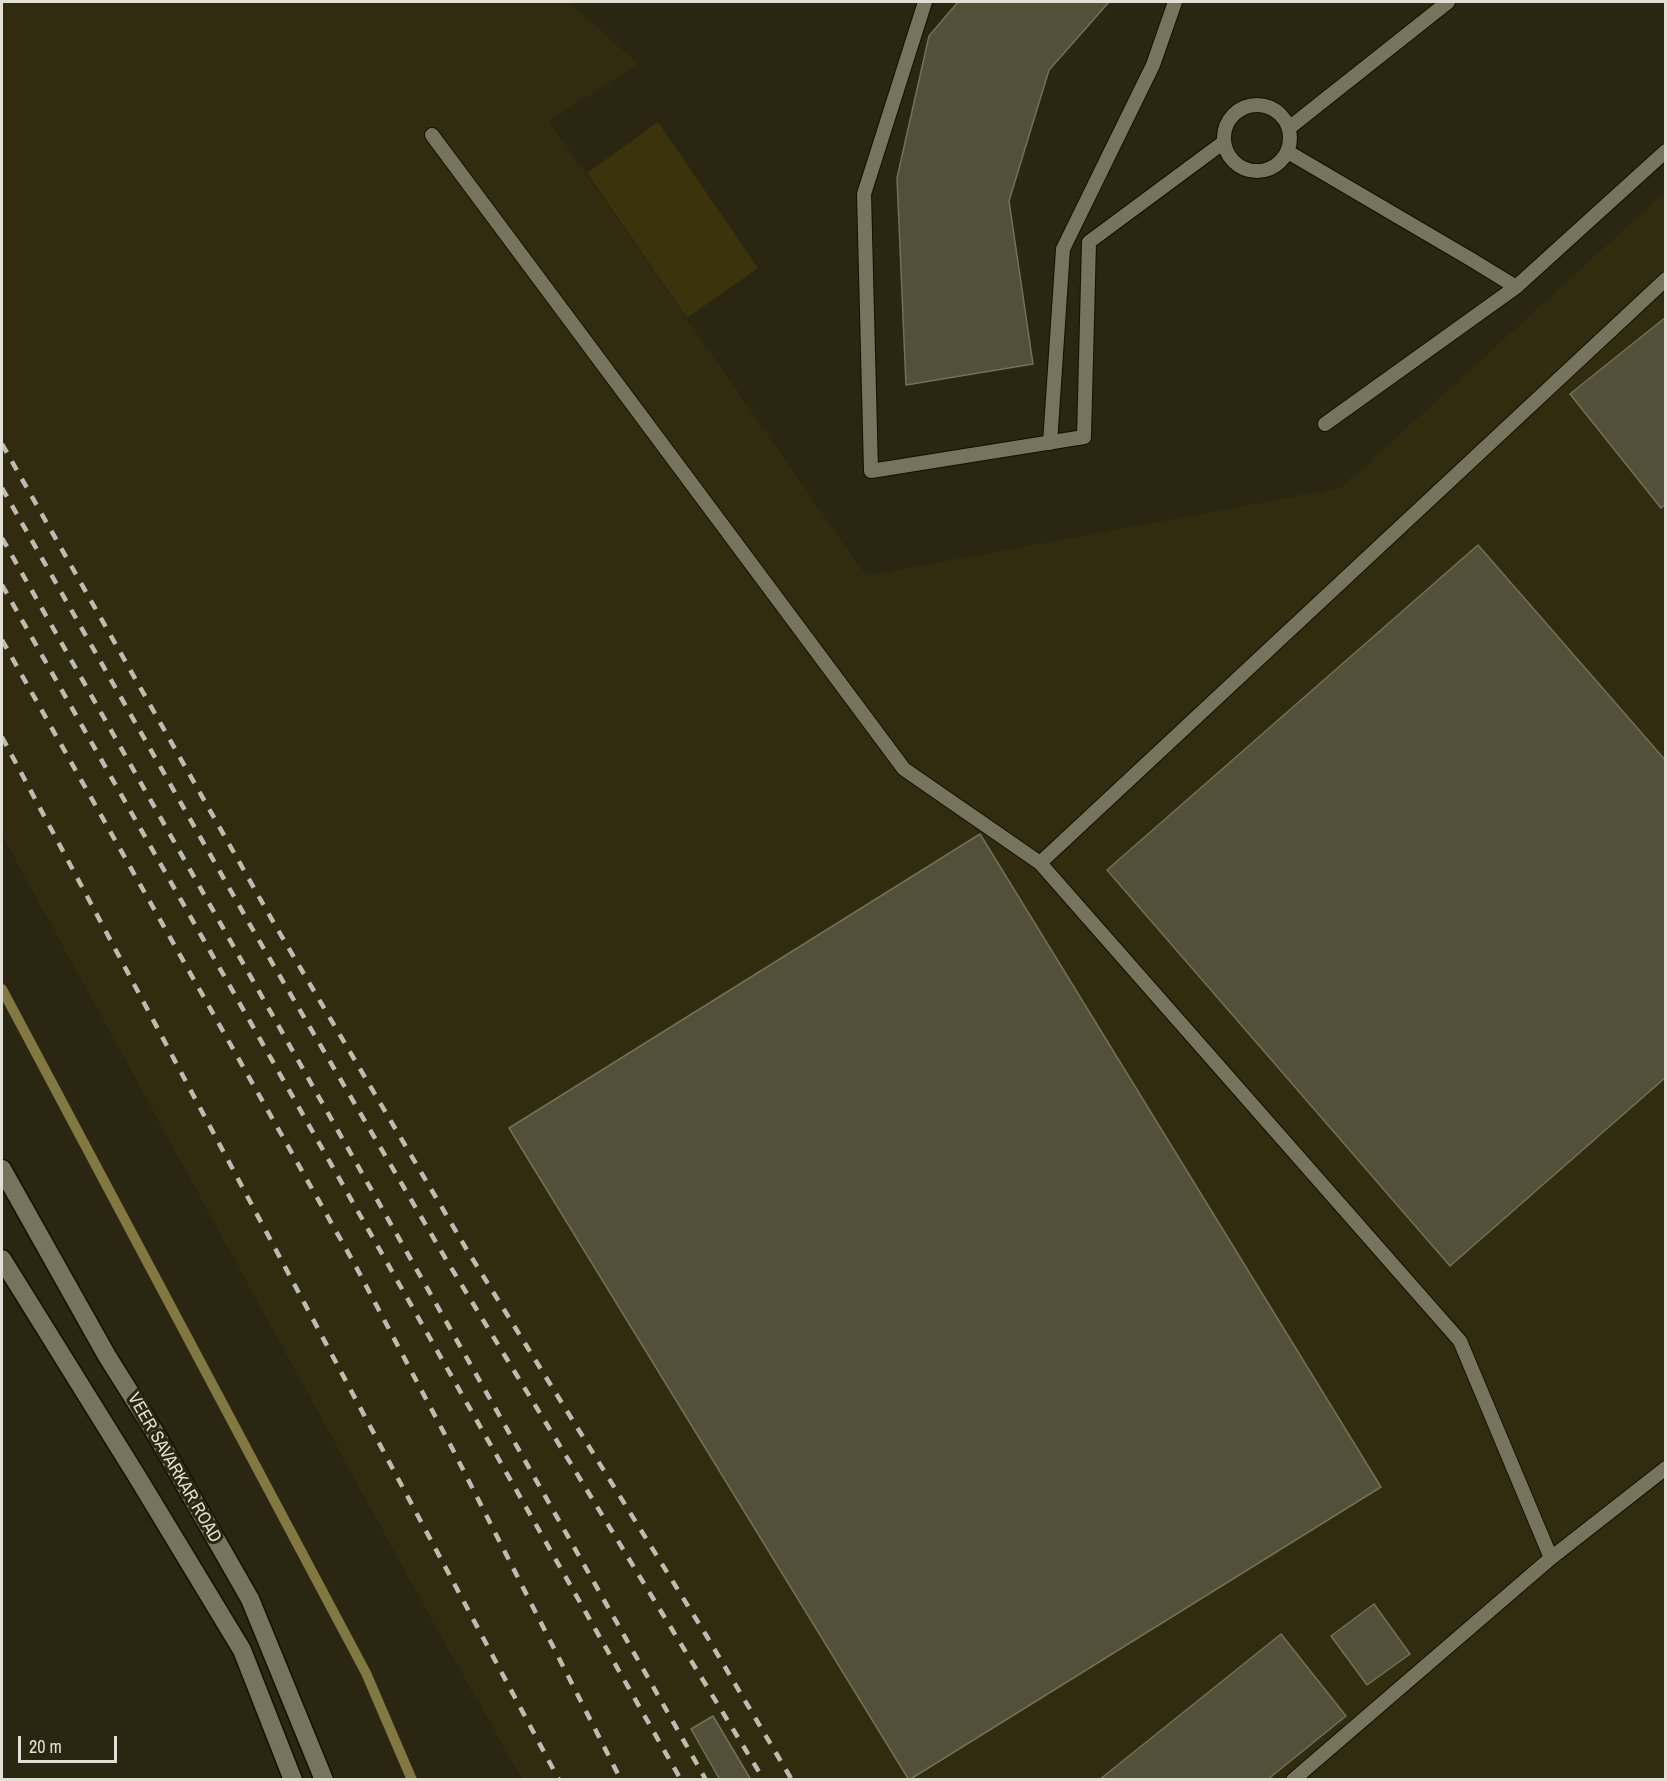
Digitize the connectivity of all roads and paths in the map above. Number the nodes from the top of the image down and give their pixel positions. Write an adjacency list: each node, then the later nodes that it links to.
1 (925, 2): 12 (lane)
2 (1175, 2): 12 (lane)
3 (1448, 2): 4 (lane)
4 (1289, 128): 6 (lane); 8 (lane)
5 (432, 135): 13 (lane)
6 (1224, 142): 8 (lane); 12 (lane)
7 (1665, 151): 10 (lane)
8 (1287, 152): 10 (lane)
9 (1665, 279): 13 (lane)
10 (1516, 287): 11 (lane)
11 (1325, 424)
12 (1050, 442)
13 (1040, 864): 17 (lane)
14 (2, 1169): 19 (street, VEER SAVARKAR ROAD)
15 (2, 1259): 18 (street, VEER SAVARKAR ROAD)
16 (1665, 1468): 17 (lane)
17 (1551, 1558): 20 (lane)
18 (293, 1779)
19 (324, 1779)
20 (1293, 1779)

